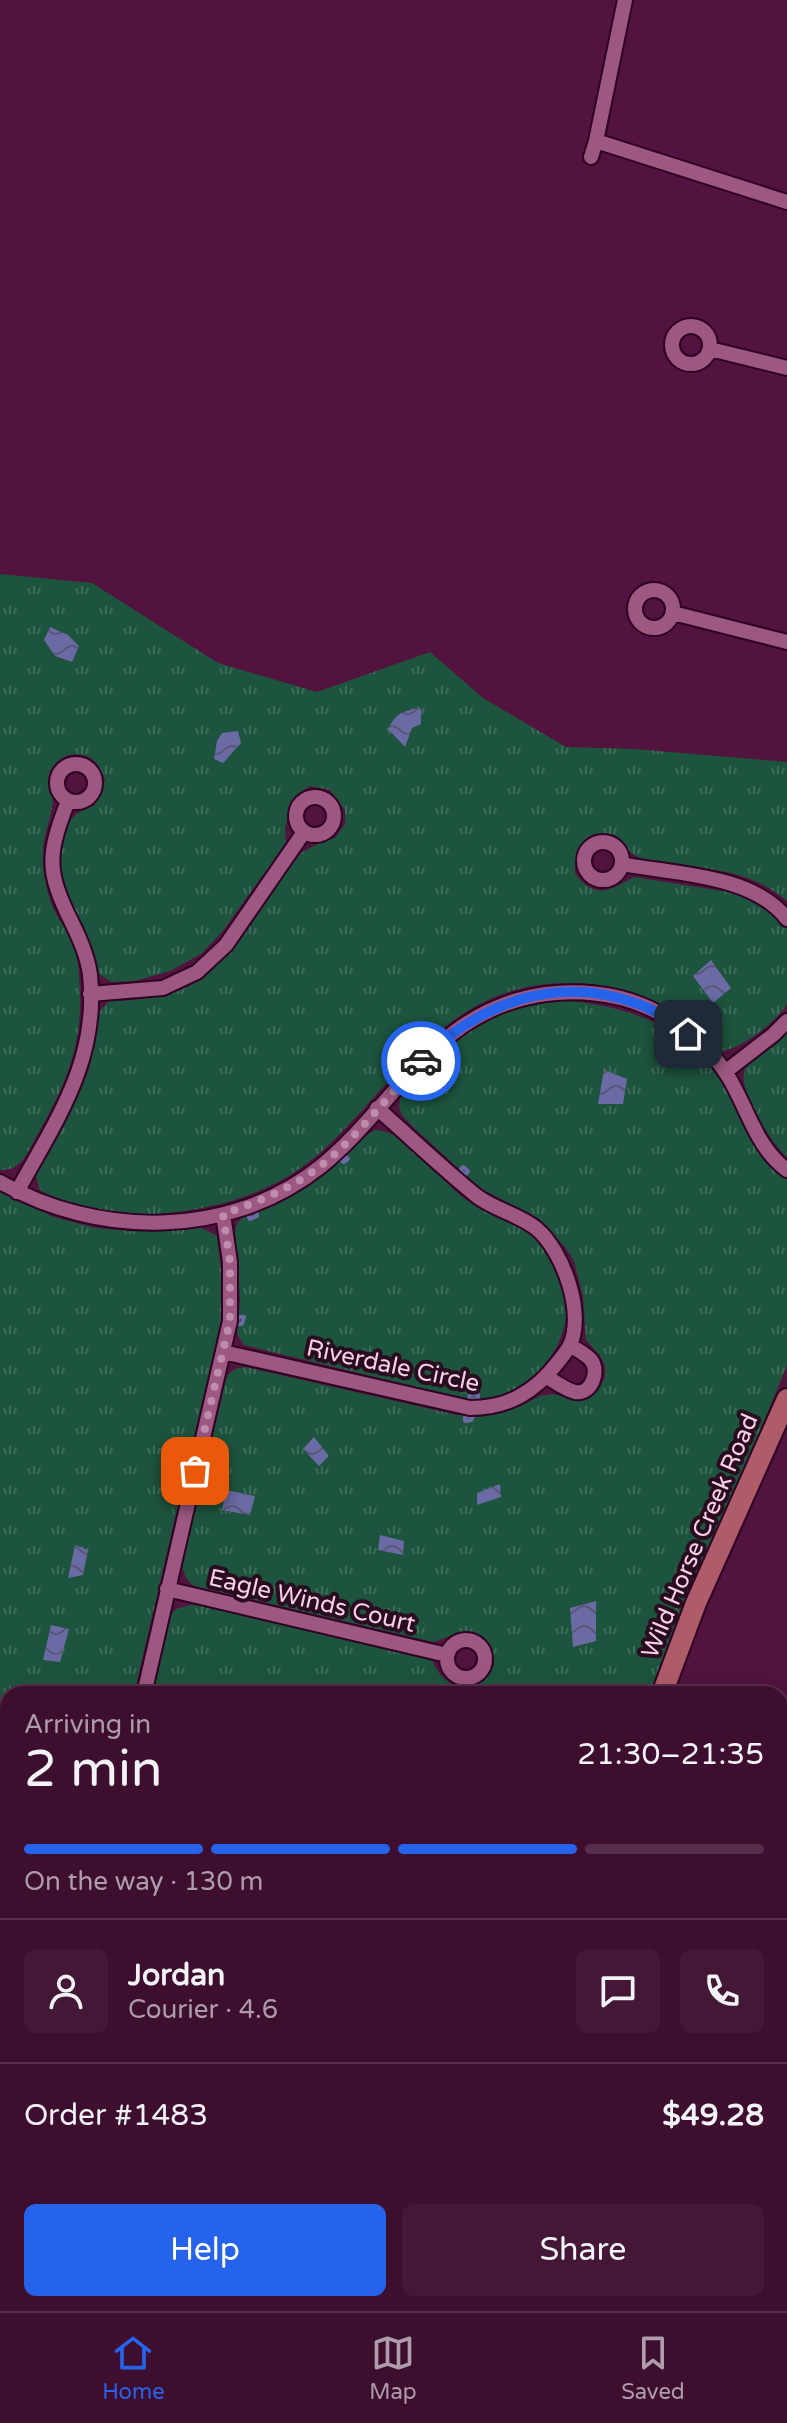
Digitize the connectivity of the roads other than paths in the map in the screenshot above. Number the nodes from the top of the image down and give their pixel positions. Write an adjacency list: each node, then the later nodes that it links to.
1 (625, 0): 2 (street)
2 (596, 141): 3 (street); 4 (street)
3 (591, 157)
4 (787, 202)
5 (710, 349): 6 (street)
6 (787, 368)
7 (673, 613): 8 (street)
8 (787, 642)
9 (68, 801): 13 (street)
10 (304, 832): 13 (street)
11 (622, 864): 12 (street)
12 (787, 919)
13 (90, 994): 19 (street)
14 (787, 1021): 15 (street)
15 (725, 1072): 16 (street); 17 (street)
16 (377, 1108): 20 (street); 21 (street)
17 (787, 1170)
18 (0, 1182): 19 (street)
19 (17, 1192): 20 (street)
20 (223, 1214): 22 (street)
21 (570, 1345): 23 (street, Riverdale Circle); 23 (street)
22 (223, 1352): 23 (street, Riverdale Circle); 25 (street)
23 (547, 1377)
24 (787, 1399): 28 (main road, Wild Horse Creek Road)
25 (167, 1589): 26 (street, Eagle Winds Court); 27 (street)
26 (447, 1655)
27 (146, 1686)
28 (665, 1686)

